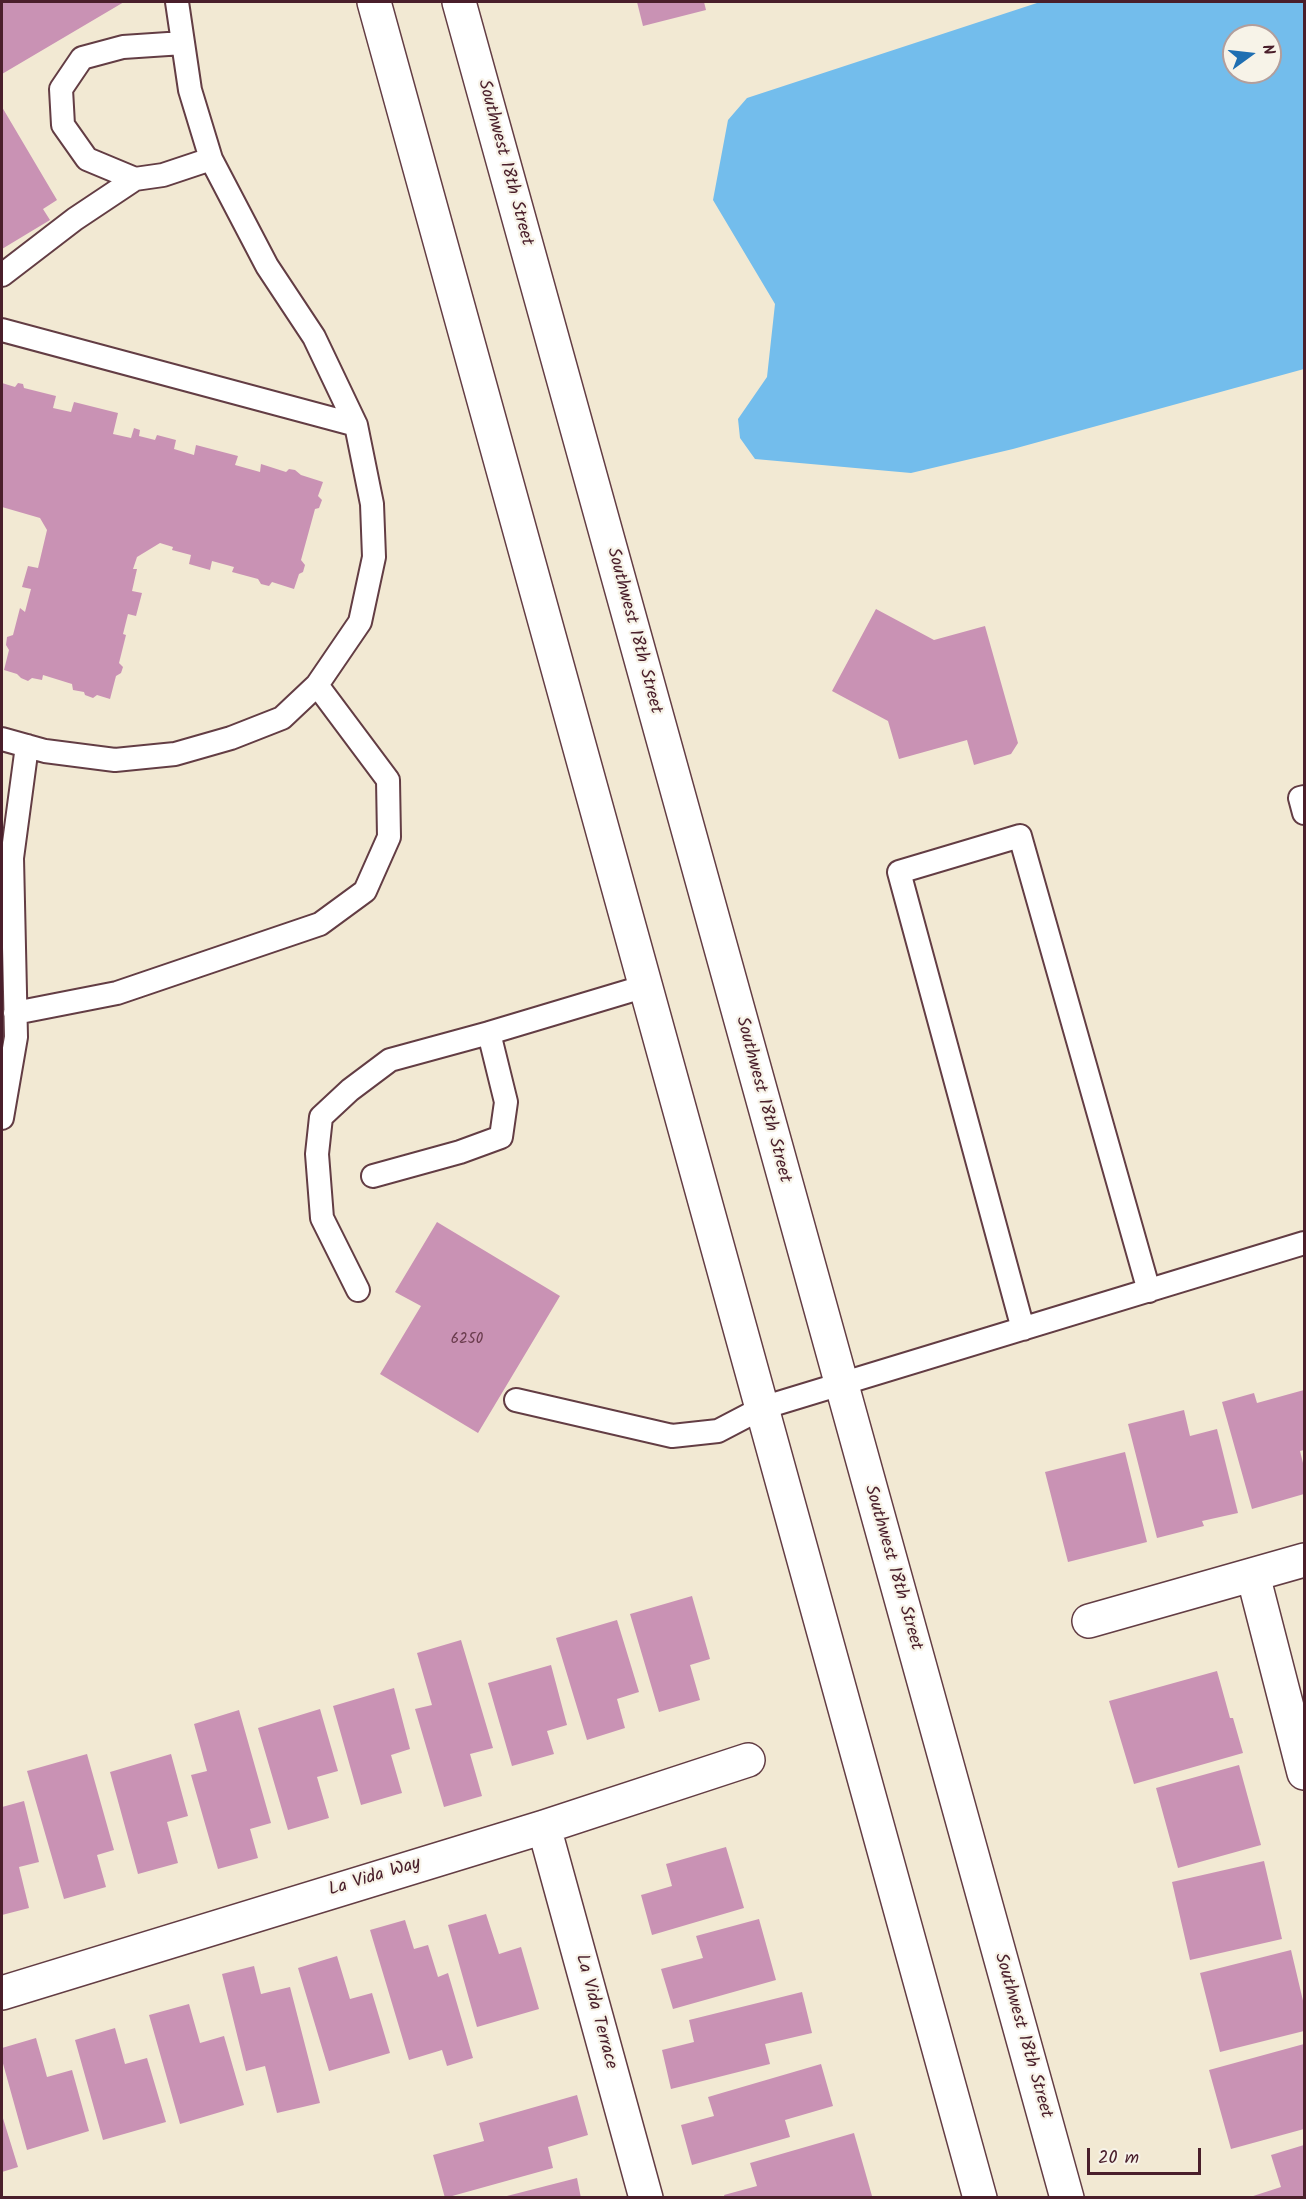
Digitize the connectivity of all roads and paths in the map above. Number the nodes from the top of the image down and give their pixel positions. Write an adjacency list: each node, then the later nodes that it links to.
1 (177, 2): 4 (lane)
2 (374, 2): 15 (main road)
3 (459, 2): 24 (main road, Southwest 18th Street)
4 (183, 43): 5 (lane); 6 (lane)
5 (212, 159): 6 (lane); 9 (lane)
6 (135, 179): 7 (lane)
7 (2, 275)
8 (2, 330): 9 (lane)
9 (356, 425): 10 (lane)
10 (317, 685): 12 (lane); 16 (lane)
11 (2, 739): 12 (lane)
12 (27, 746): 16 (lane)
13 (1305, 797): 14 (lane)
14 (1305, 813)
15 (646, 986): 17 (lane); 26 (main road)
16 (15, 1013): 18 (lane)
17 (489, 1033): 19 (lane); 21 (lane)
18 (2, 1118)
19 (373, 1176)
20 (1305, 1243): 22 (lane)
21 (358, 1290)
22 (1149, 1291): 23 (lane); 23 (lane)
23 (1023, 1329): 24 (lane)
24 (841, 1385): 26 (lane); 36 (main road, Southwest 18th Street)
25 (516, 1400): 26 (lane)
26 (762, 1408): 35 (main road)
27 (1305, 1560): 28 (main road)
28 (1253, 1575): 29 (main road); 31 (main road)
29 (1089, 1622)
30 (748, 1760): 32 (main road, La Vida Way)
31 (1305, 1773)
32 (544, 1827): 33 (main road, La Vida Way); 34 (main road, La Vida Terrace)
33 (2, 1993)
34 (646, 2198)
35 (980, 2198)
36 (1067, 2198)

